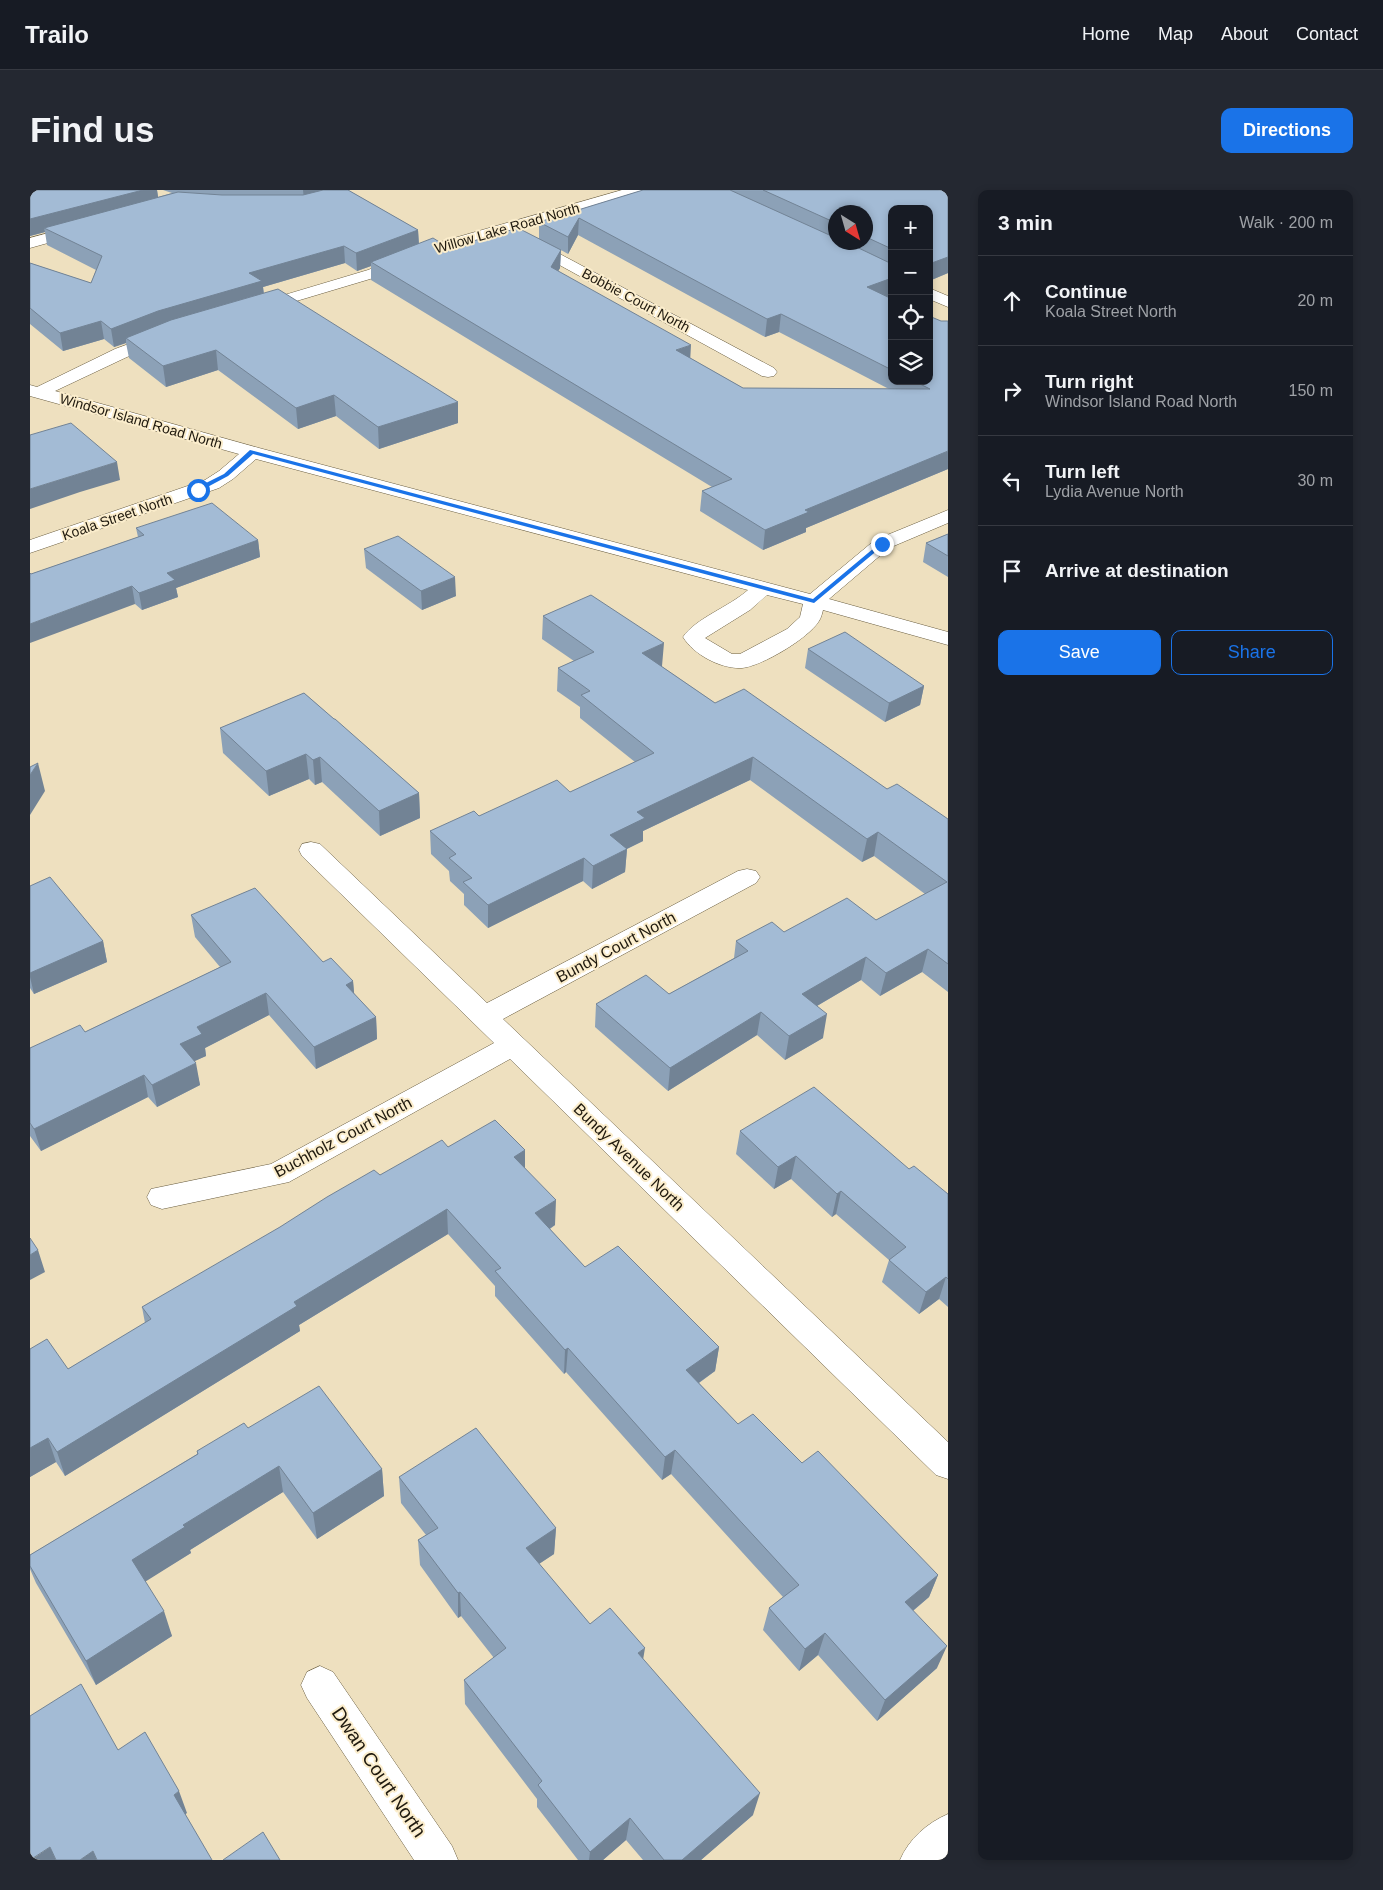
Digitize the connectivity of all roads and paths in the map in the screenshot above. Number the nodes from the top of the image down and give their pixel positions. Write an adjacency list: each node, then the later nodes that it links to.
1 (638, 190): 3 (street, Willow Lake Road North)
2 (96, 226): 4 (street)
3 (505, 229): 7 (street, Willow Lake Road North); 9 (street, Bobbie Court North)
4 (30, 243)
5 (933, 295): 6 (street)
6 (948, 302)
7 (240, 313)
8 (176, 333): 10 (street)
9 (768, 372)
10 (35, 391): 11 (street, Windsor Island Road North)
11 (252, 452): 13 (street, Koala Street North); 14 (street, Windsor Island Road North)
12 (948, 516): 15 (street)
13 (30, 547)
14 (764, 588): 15 (street, Windsor Island Road North); 15 (street)
15 (814, 601): 16 (street, Windsor Island Road North)
16 (948, 639)
17 (311, 850): 19 (street, Bundy Avenue North)
18 (747, 877): 19 (street, Bundy Court North)
19 (484, 1017): 20 (street, Bundy Avenue North)
20 (513, 1045): 21 (street, Buchholz Court North); 22 (street, Bundy Avenue North)
21 (162, 1198)
22 (948, 1464)
23 (320, 1685): 25 (street, Dwan Court North)
24 (948, 1834): 26 (street)
25 (438, 1860)
26 (920, 1860)

